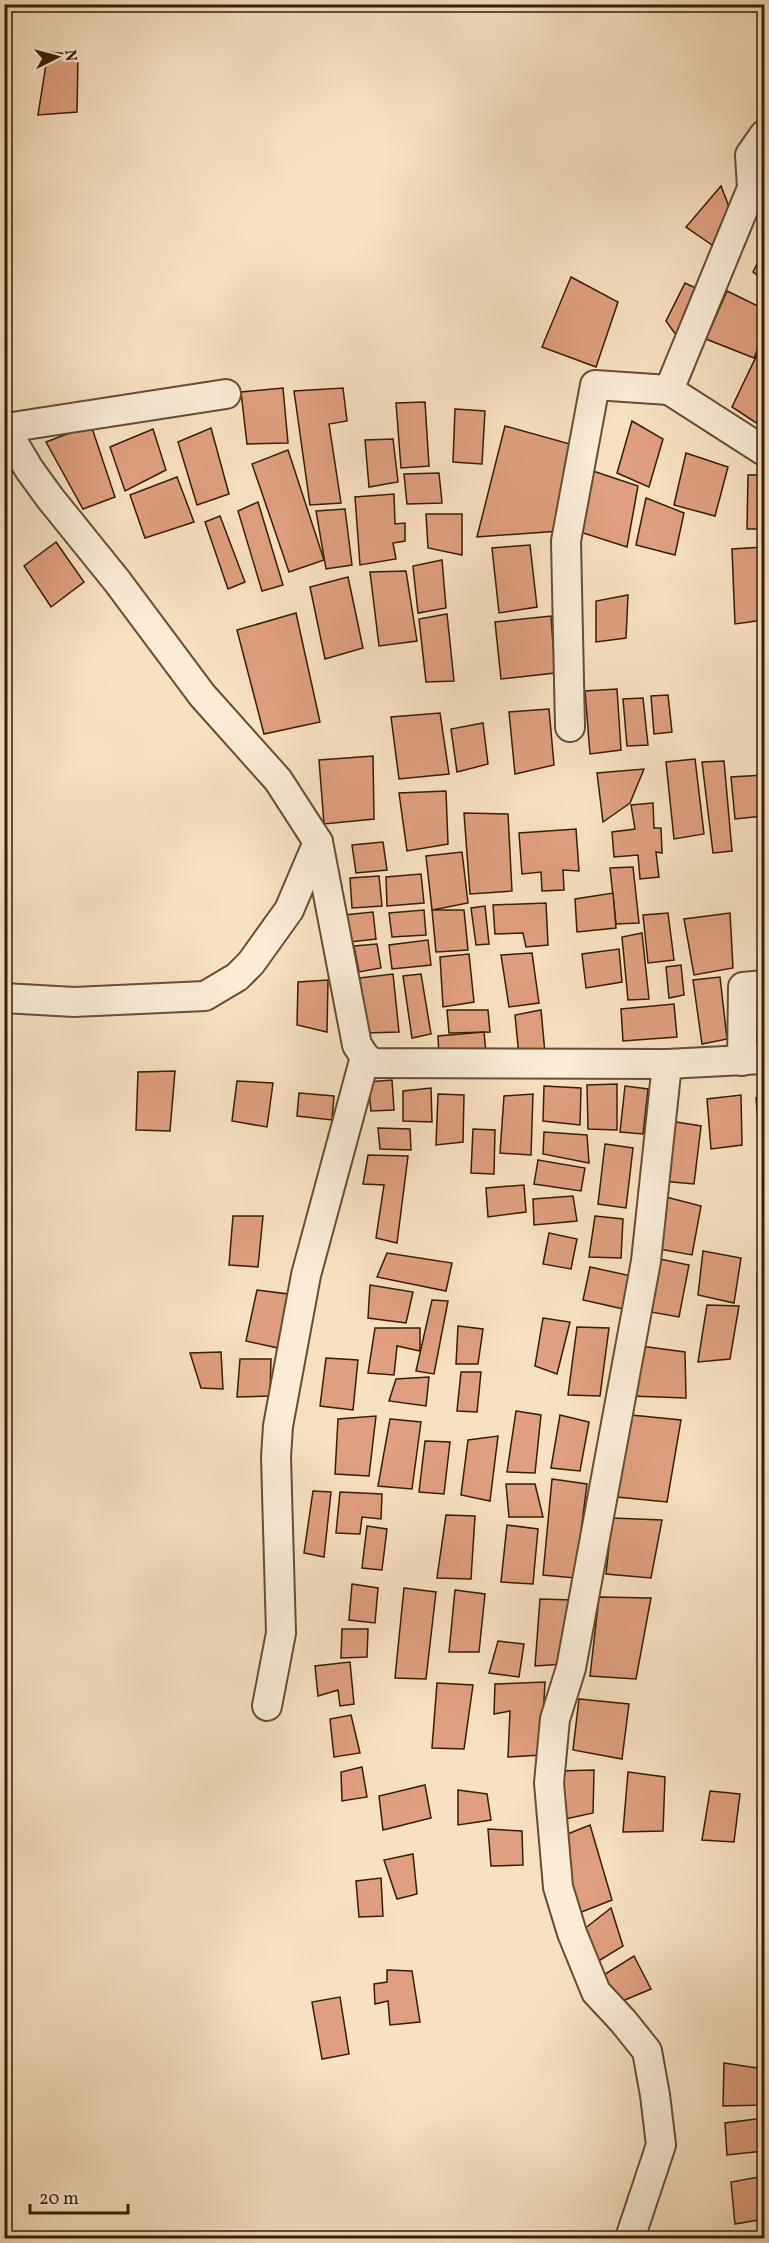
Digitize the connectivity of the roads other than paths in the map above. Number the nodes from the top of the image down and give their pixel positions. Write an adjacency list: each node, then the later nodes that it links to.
1 (765, 135): 2 (street)
2 (669, 390): 5 (street); 6 (street)
3 (226, 394): 4 (street)
4 (5, 427): 7 (street)
5 (765, 451)
6 (570, 727)
7 (318, 842): 9 (street); 10 (street)
8 (765, 985): 11 (street)
9 (7, 997)
10 (365, 1057): 12 (street); 13 (street)
11 (753, 1060): 12 (street)
12 (667, 1064): 14 (street)
13 (267, 1706)
14 (630, 2238)

